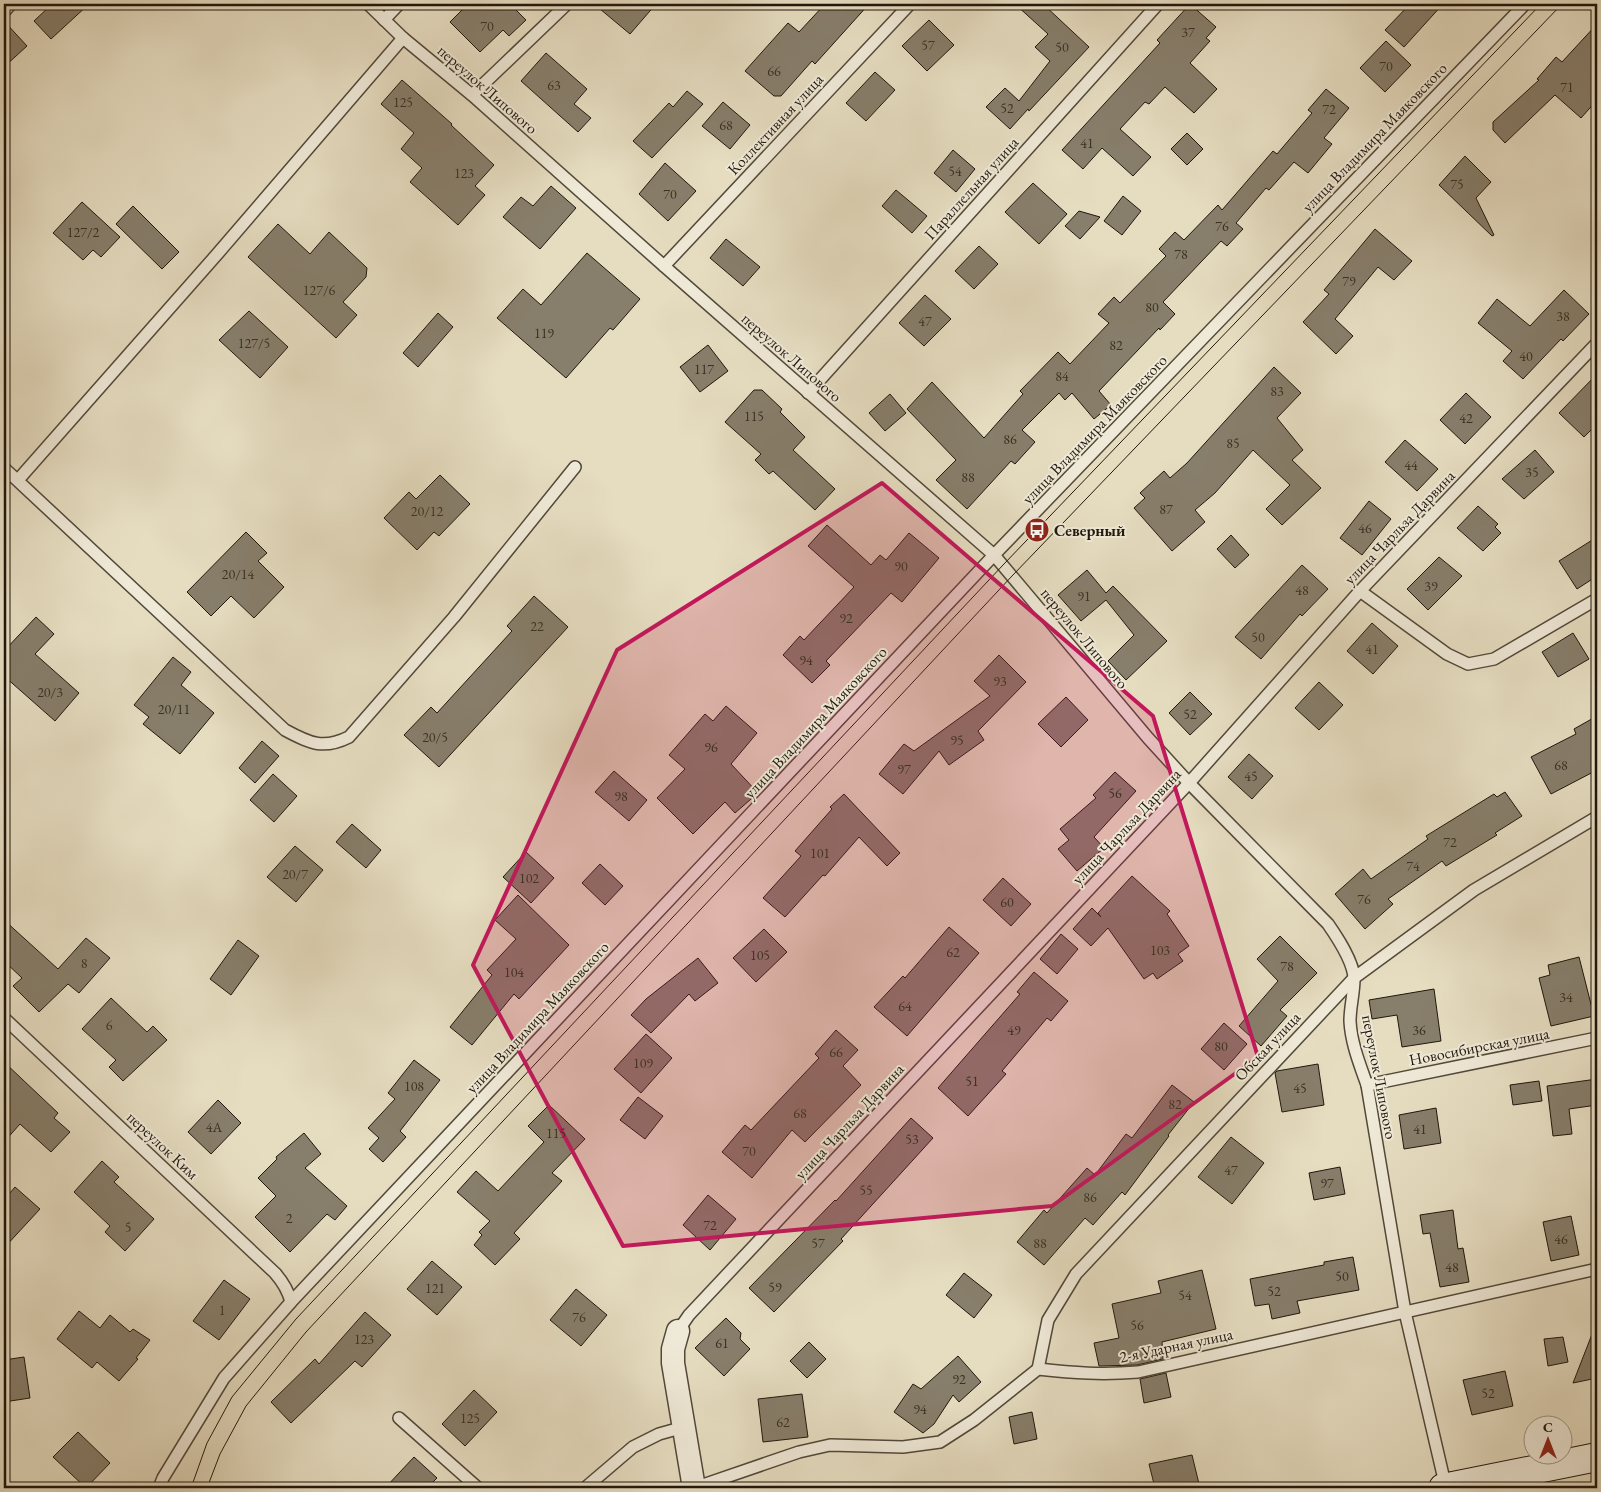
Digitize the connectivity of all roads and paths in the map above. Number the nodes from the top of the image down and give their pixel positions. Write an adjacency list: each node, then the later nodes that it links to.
1 (11, 4): 8 (lane)
2 (368, 4): 9 (lane, переулок Липового)
3 (399, 4): 9 (lane)
4 (567, 4): 11 (lane)
5 (910, 4): 12 (lane, Коллективная улица)
6 (1158, 4): 14 (lane, Параллельная улица)
7 (1525, 4): 18 (lane, улица Владимира Маяковского)
8 (4, 12)
9 (384, 20): 10 (lane, переулок Липового)
10 (403, 38): 11 (lane, переулок Липового); 17 (lane)
11 (472, 95): 12 (lane, переулок Липового)
12 (664, 266): 14 (lane, переулок Липового)
13 (1597, 343): 19 (lane, улица Чарльза Дарвина)
14 (808, 393): 18 (lane, переулок Липового)
15 (575, 467): 17 (lane)
16 (4, 468): 17 (lane)
17 (18, 480)
18 (994, 555): 21 (lane, переулок Липового); 28 (lane, улица Владимира Маяковского)
19 (1360, 591): 20 (lane); 21 (lane, улица Чарльза Дарвина)
20 (1597, 599)
21 (1189, 783): 23 (lane, переулок Липового); 30 (lane, улица Чарльза Дарвина)
22 (1597, 817): 23 (lane, Обская улица)
23 (1354, 978): 26 (lane, переулок Липового); 31 (lane, Обская улица)
24 (4, 1018): 28 (lane, переулок Ким)
25 (1597, 1038): 26 (lane, Новосибирская улица)
26 (1367, 1085): 29 (lane, переулок Липового)
27 (1597, 1269): 29 (lane, 2-я Ударная улица)
28 (292, 1302): 35 (lane, улица Владимира Маяковского)
29 (1405, 1312): 31 (lane, 2-я Ударная улица); 39 (lane, переулок Липового)
30 (678, 1331): 33 (street)
31 (1038, 1370): 38 (lane)
32 (399, 1418): 36 (lane)
33 (684, 1426): 37 (lane); 38 (street)
34 (1597, 1457): 39 (street)
35 (159, 1488)
36 (478, 1488)
37 (585, 1488)
38 (694, 1488)
39 (1445, 1488)

